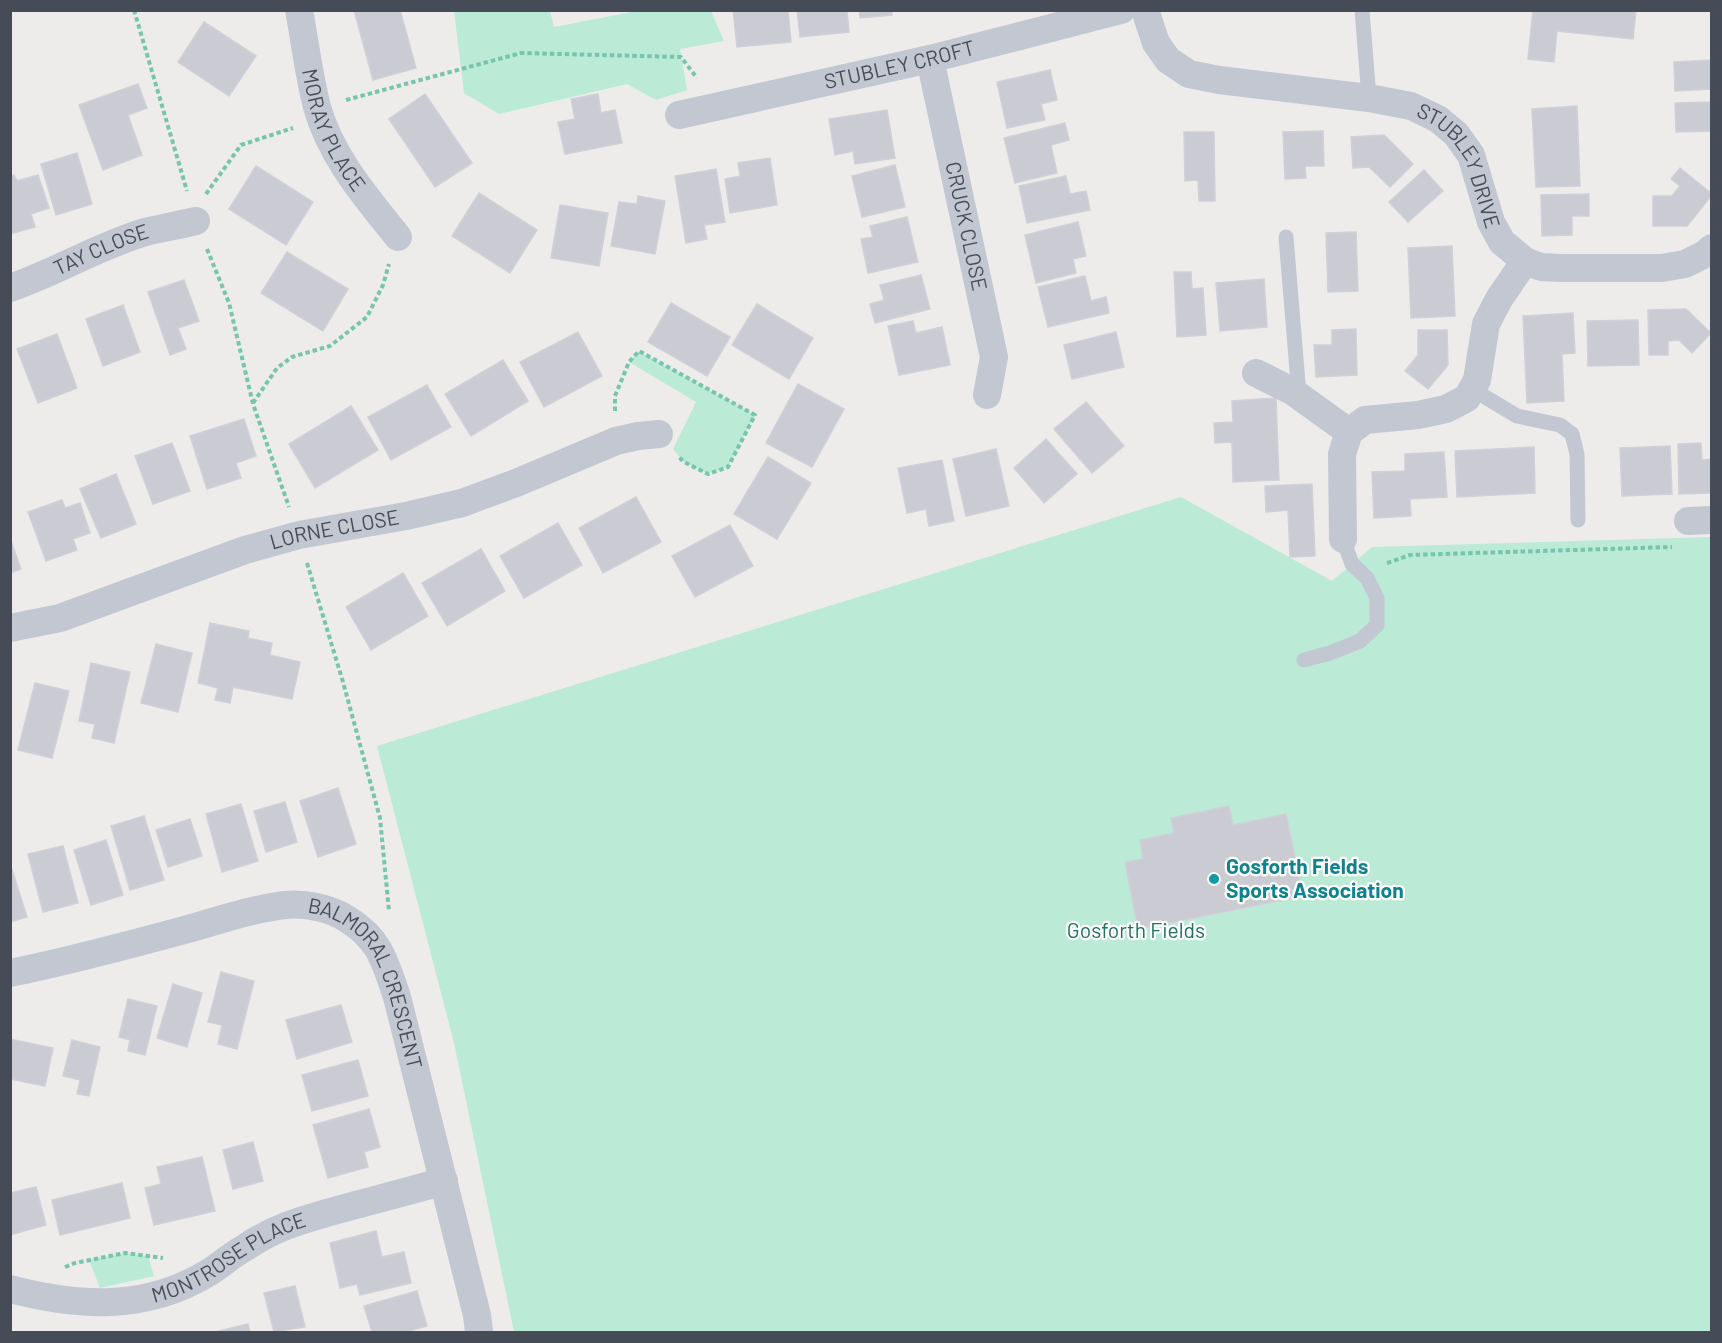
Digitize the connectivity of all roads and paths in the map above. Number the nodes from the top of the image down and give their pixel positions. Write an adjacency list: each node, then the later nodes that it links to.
1 (134, 10): 11 (path)
2 (299, 10): 9 (street, MORAY PLACE)
3 (1121, 10): 6 (street, STUBLEY CROFT)
4 (1145, 10): 7 (street, STUBLEY DRIVE)
5 (1362, 10): 7 (lane)
6 (930, 59): 8 (street, STUBLEY CROFT); 19 (street, CRUCK CLOSE)
7 (1369, 98): 15 (street, STUBLEY DRIVE)
8 (716, 106): 9 (path); 10 (street, STUBLEY CROFT)
9 (320, 113): 11 (path); 12 (street, MORAY PLACE)
10 (679, 115)
11 (194, 216): 16 (street, TAY CLOSE); 21 (path)
12 (398, 237): 21 (path)
13 (1286, 237): 20 (lane)
14 (1709, 258): 15 (street, STUBLEY DRIVE)
15 (1525, 261): 18 (street)
16 (10, 288)
17 (1256, 373): 20 (street)
18 (1472, 388): 22 (street); 24 (lane)
19 (987, 394)
20 (1299, 395): 22 (street)
21 (253, 404): 25 (path)
22 (1349, 432): 26 (street)
23 (659, 434): 25 (street, LORNE CLOSE)
24 (1578, 520)
25 (299, 535): 29 (street, LORNE CLOSE); 31 (path)
26 (1343, 539): 28 (lane)
27 (1676, 547): 28 (path)
28 (1366, 578): 30 (lane)
29 (10, 628)
30 (1304, 660)
31 (382, 953): 32 (street, BALMORAL CRESCENT); 33 (street, BALMORAL CRESCENT)
32 (10, 973)
33 (444, 1181): 35 (street, MONTROSE PLACE); 37 (street, BALMORAL CRESCENT)
34 (64, 1267): 35 (path)
35 (208, 1273): 36 (street, MONTROSE PLACE)
36 (10, 1289)
37 (478, 1332)

